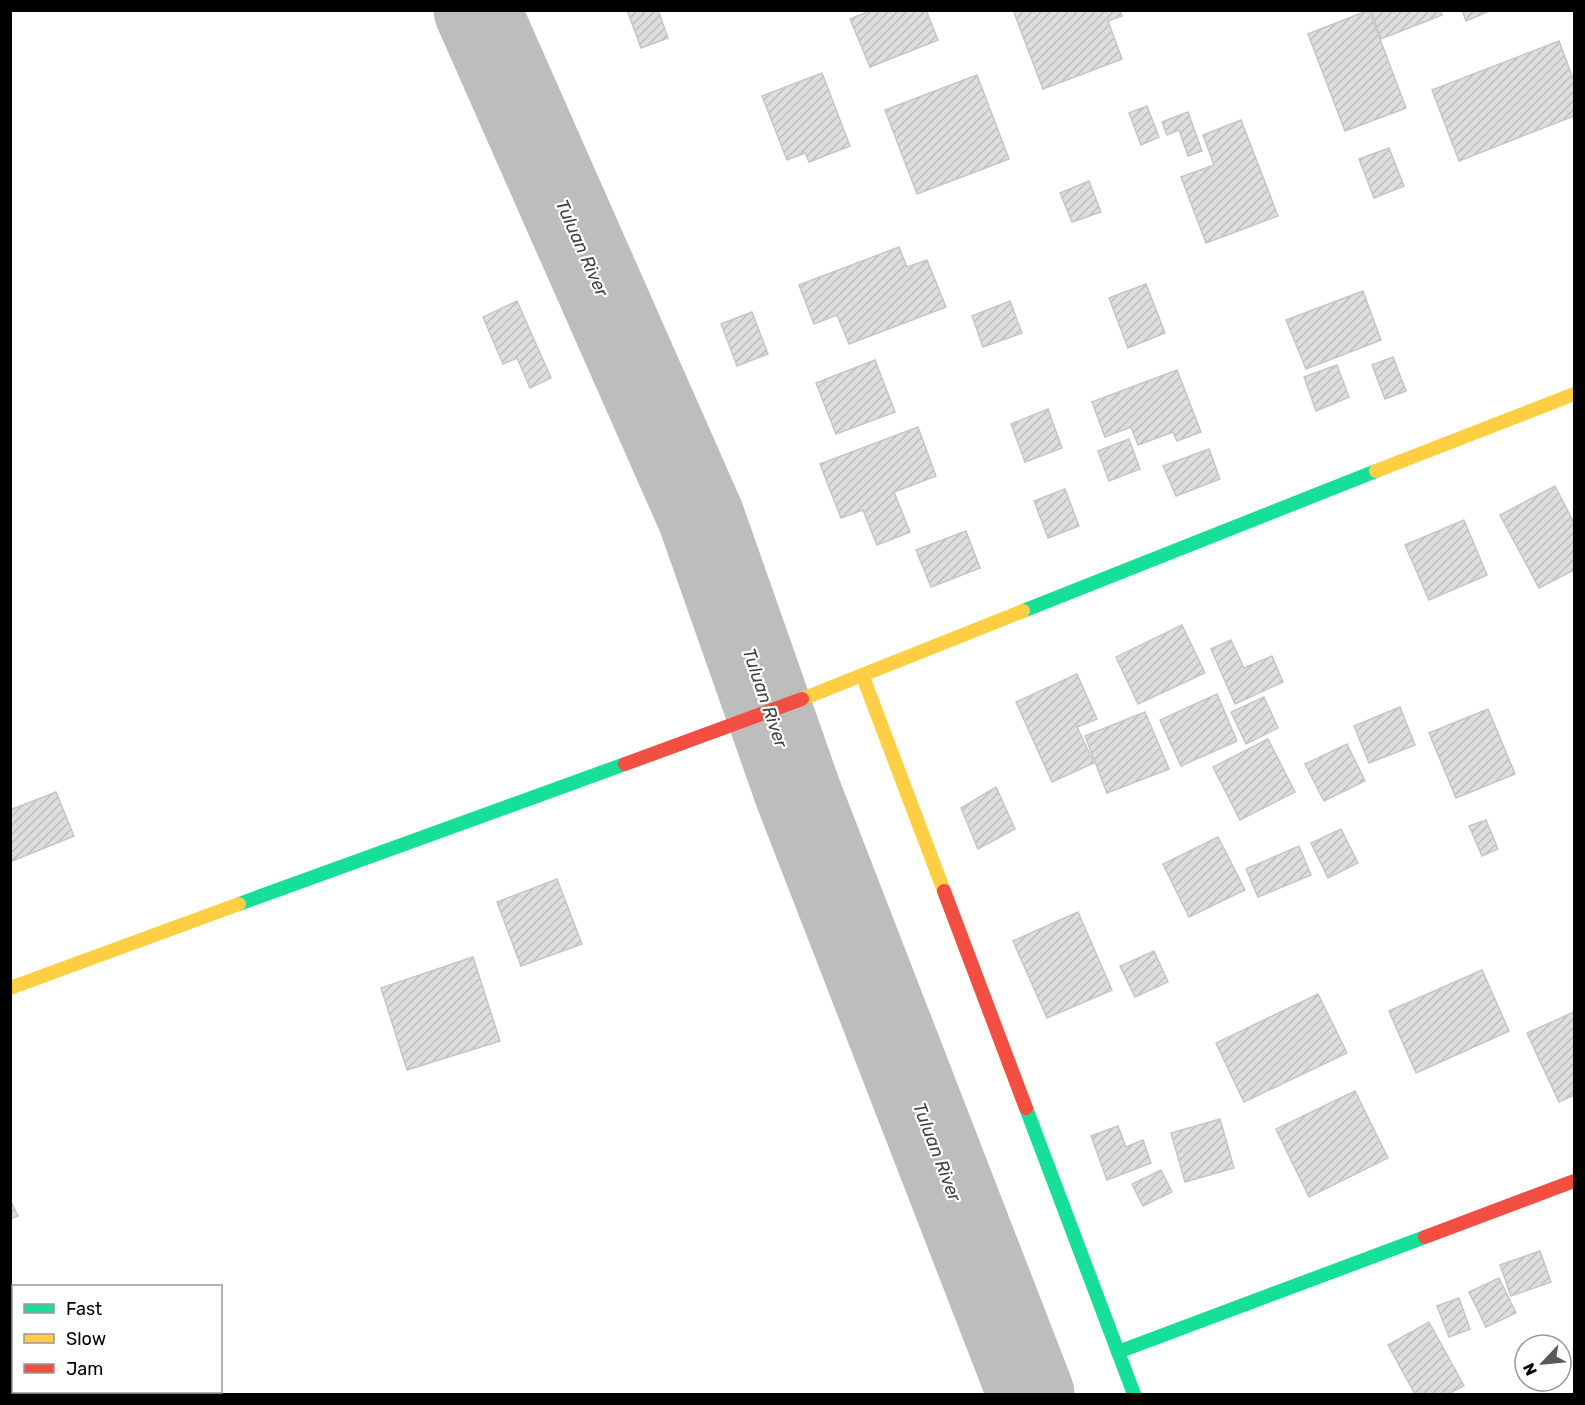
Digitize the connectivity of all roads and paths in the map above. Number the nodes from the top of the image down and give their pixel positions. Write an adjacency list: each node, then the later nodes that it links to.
1 (1575, 394): 2 (main road)
2 (863, 677): 3 (main road); 5 (main road)
3 (10, 987)
4 (1575, 1181): 5 (main road)
5 (1119, 1352): 6 (main road)
6 (1134, 1395)

